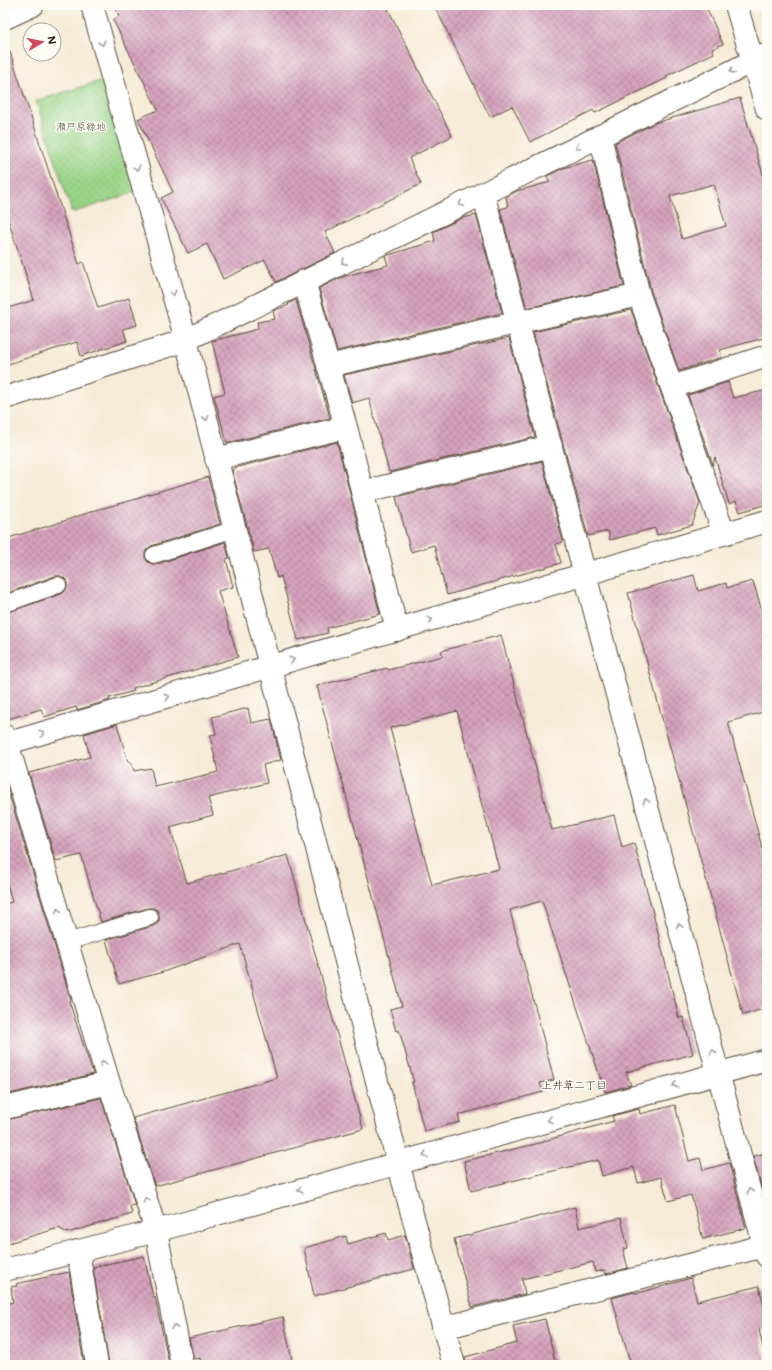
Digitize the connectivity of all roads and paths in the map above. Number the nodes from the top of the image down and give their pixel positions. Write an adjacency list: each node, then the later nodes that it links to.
1 (33, 5): 4 (street)
2 (92, 5): 12 (street, one-way to 12)
3 (736, 5): 5 (street)
4 (5, 18)
5 (760, 57): 6 (street); 7 (street, one-way to 7)
6 (767, 109)
7 (600, 136): 8 (street, one-way to 8); 10 (street)
8 (483, 193): 9 (street, one-way to 9); 11 (street)
9 (304, 282): 12 (street); 14 (street)
10 (639, 295): 11 (street); 15 (street)
11 (518, 323): 14 (street); 18 (street)
12 (186, 340): 16 (street); 19 (street, one-way to 19)
13 (767, 356): 15 (street)
14 (328, 366): 17 (street)
15 (672, 387): 23 (street)
16 (5, 398)
17 (346, 427): 19 (street); 20 (street)
18 (551, 446): 20 (street); 25 (street)
19 (216, 459): 22 (street)
20 (362, 492): 28 (street)
21 (767, 521): 23 (street)
22 (235, 529): 24 (lane); 29 (street)
23 (724, 534): 25 (street)
24 (154, 555)
25 (586, 575): 28 (street, one-way to 25); 34 (street, one-way to 25)
26 (58, 586): 27 (lane)
27 (5, 604)
28 (397, 630): 29 (street, one-way to 28)
29 (270, 666): 30 (street, one-way to 29); 37 (street)
30 (6, 741): 32 (street, one-way to 30)
31 (150, 917): 32 (lane)
32 (67, 942): 35 (street, one-way to 32)
33 (767, 1060): 34 (street)
34 (718, 1073): 37 (street, one-way to 37); 40 (street, one-way to 34)
35 (109, 1083): 36 (street); 38 (street, one-way to 35)
36 (5, 1108)
37 (398, 1163): 38 (street, one-way to 38); 42 (street)
38 (156, 1231): 39 (street); 44 (street, one-way to 38)
39 (78, 1251): 41 (street); 43 (street)
40 (766, 1251): 42 (street)
41 (5, 1270)
42 (443, 1328): 45 (street)
43 (97, 1365)
44 (182, 1365)
45 (454, 1365)

